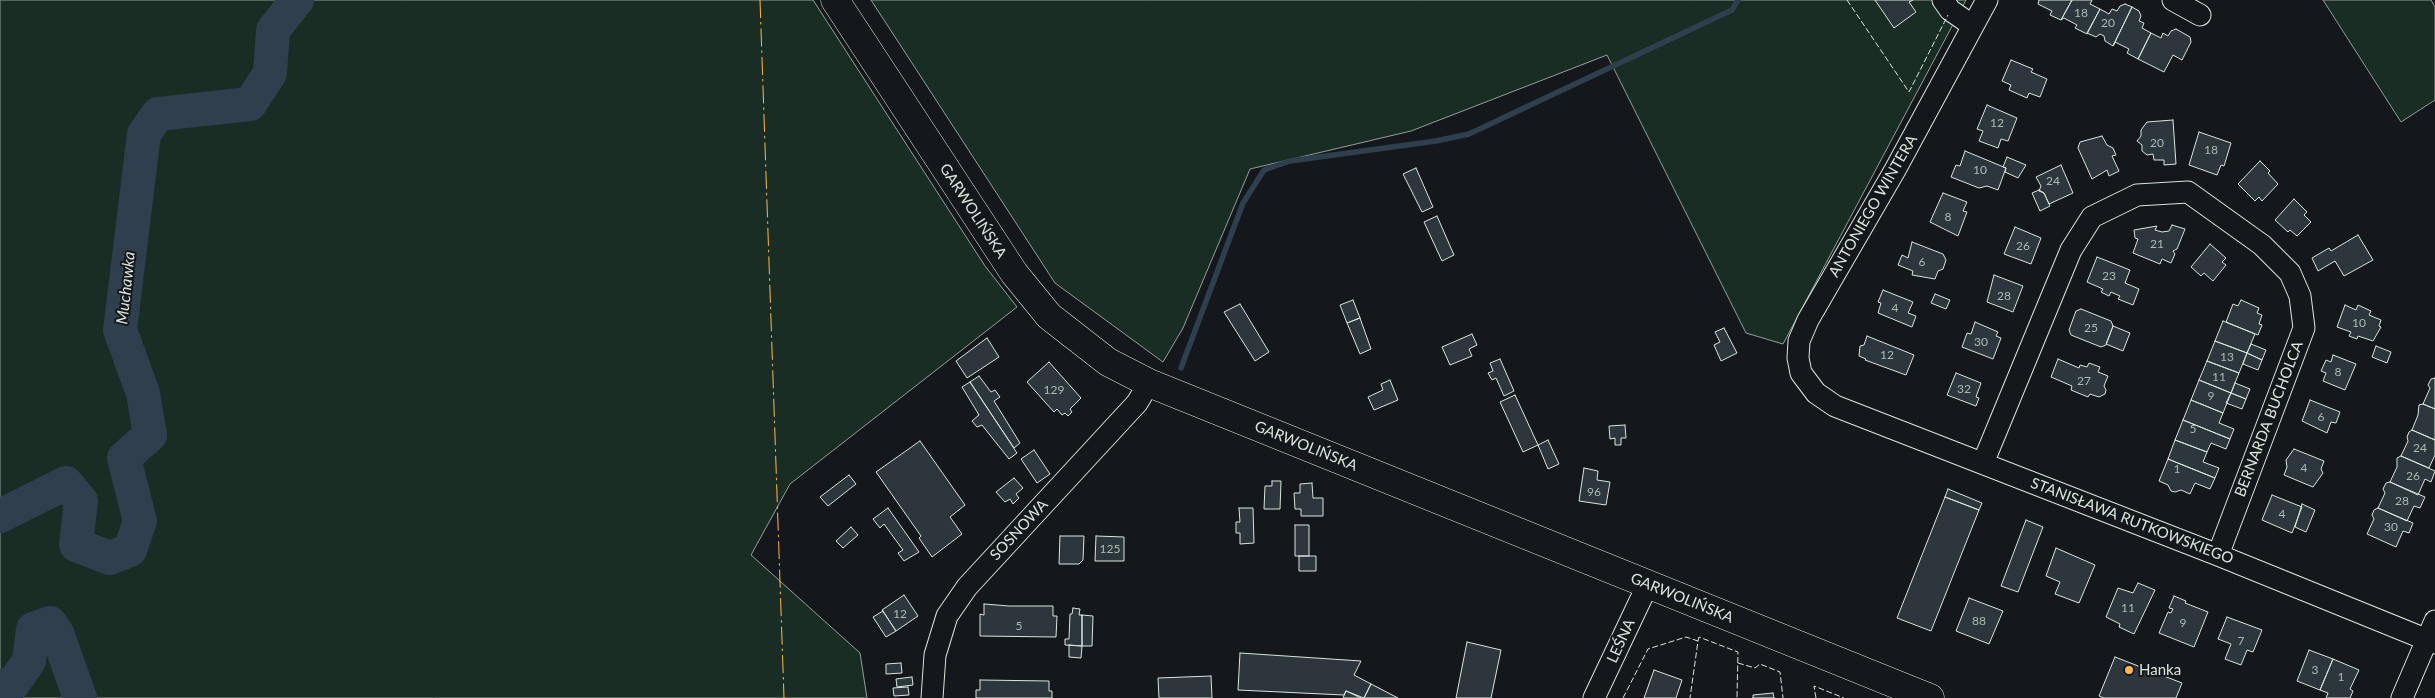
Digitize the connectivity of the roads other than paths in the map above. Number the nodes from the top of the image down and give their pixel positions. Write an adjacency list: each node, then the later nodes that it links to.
1 (835, 0): 7 (main road, GARWOLIŃSKA)
2 (1943, 0): 6 (street)
3 (1987, 0): 6 (street, ANTONIEGO WINTERA)
4 (2173, 0): 5 (street)
5 (2200, 15)
6 (1973, 26): 8 (street, ANTONIEGO WINTERA)
7 (1149, 383): 11 (main road, GARWOLIŃSKA); 14 (street, SOSNOWA)
8 (1835, 406): 9 (street, STANISŁAWA RUTKOWSKIEGO)
9 (1983, 463): 10 (street, STANISŁAWA RUTKOWSKIEGO); 10 (street, BERNARDA BUCHOLCA)
10 (2218, 555): 13 (street, STANISŁAWA RUTKOWSKIEGO)
11 (1648, 584): 15 (street, LEŚNA); 16 (main road, GARWOLIŃSKA)
12 (2435, 620): 13 (street)
13 (2431, 641): 17 (street)
14 (932, 698)
15 (1594, 698)
16 (1930, 698)
17 (2402, 698)

